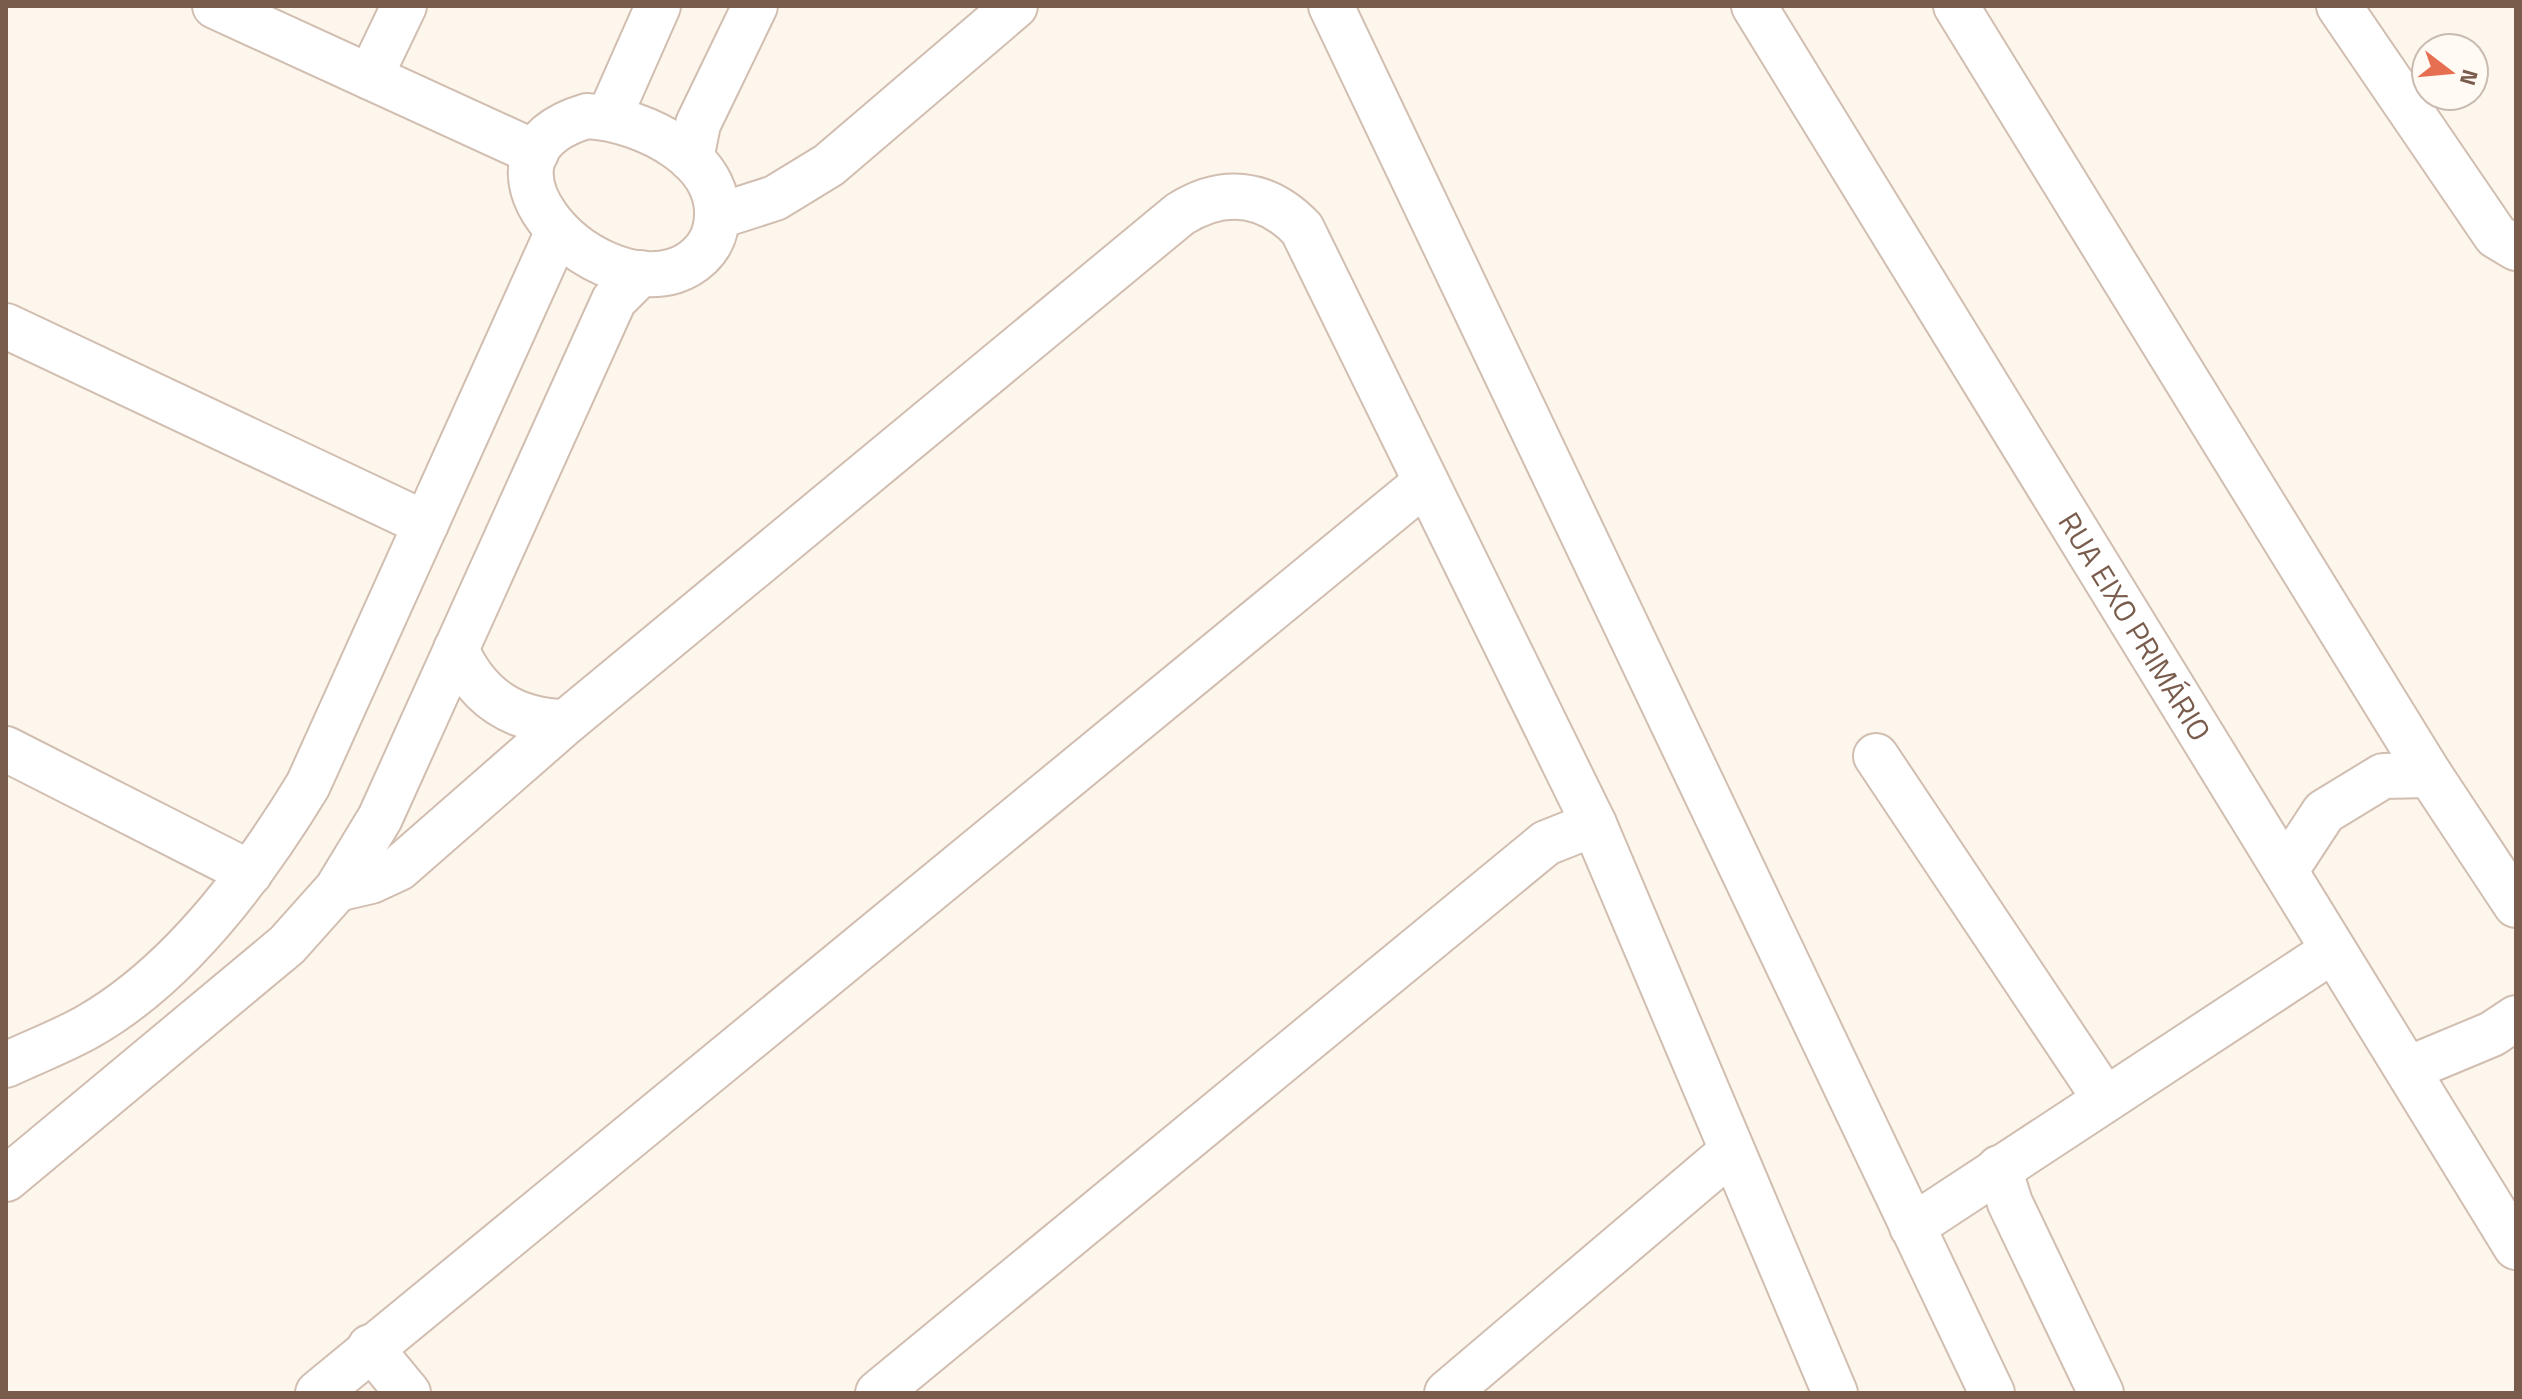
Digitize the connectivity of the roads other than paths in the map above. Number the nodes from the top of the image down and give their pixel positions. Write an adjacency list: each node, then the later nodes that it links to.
1 (215, 6): 10 (street)
2 (404, 6): 10 (street)
3 (658, 6): 11 (street)
4 (755, 6): 13 (street)
5 (1015, 6): 14 (street)
6 (1331, 6): 40 (street)
7 (1754, 6): 28 (street, RUA EIXO PRIMÁRIO)
8 (1956, 6): 25 (street)
9 (2339, 6): 16 (street)
10 (370, 77): 12 (street)
11 (609, 117): 12 (street); 13 (street)
12 (536, 153): 15 (street)
13 (691, 159): 14 (street)
14 (719, 216): 17 (street)
15 (558, 231): 17 (street); 20 (street)
16 (2516, 248)
17 (641, 273): 21 (street)
18 (6, 326): 20 (street)
19 (1426, 482): 22 (street); 26 (street); 42 (street)
20 (426, 524): 29 (street)
21 (456, 649): 22 (street); 30 (street)
22 (566, 722): 30 (street)
23 (6, 749): 29 (street)
24 (1876, 756): 36 (street)
25 (2430, 775): 27 (street); 28 (street)
26 (1594, 824): 37 (street); 45 (street)
27 (2505, 859): 31 (street)
28 (2286, 870): 32 (street, RUA EIXO PRIMÁRIO)
29 (250, 873): 34 (street)
30 (337, 889): 39 (street)
31 (2516, 905)
32 (2332, 951): 35 (street, RUA EIXO PRIMÁRIO); 36 (street)
33 (2516, 1018): 35 (street)
34 (6, 1065)
35 (2408, 1069): 41 (street, RUA EIXO PRIMÁRIO)
36 (2105, 1099): 38 (street)
37 (1732, 1151): 46 (street); 47 (street)
38 (1999, 1168): 40 (street); 49 (street)
39 (6, 1179)
40 (1912, 1227): 48 (street)
41 (2516, 1247)
42 (370, 1347): 43 (street); 44 (street)
43 (318, 1393)
44 (408, 1393)
45 (878, 1393)
46 (1447, 1393)
47 (1835, 1393)
48 (1992, 1393)
49 (2101, 1393)

